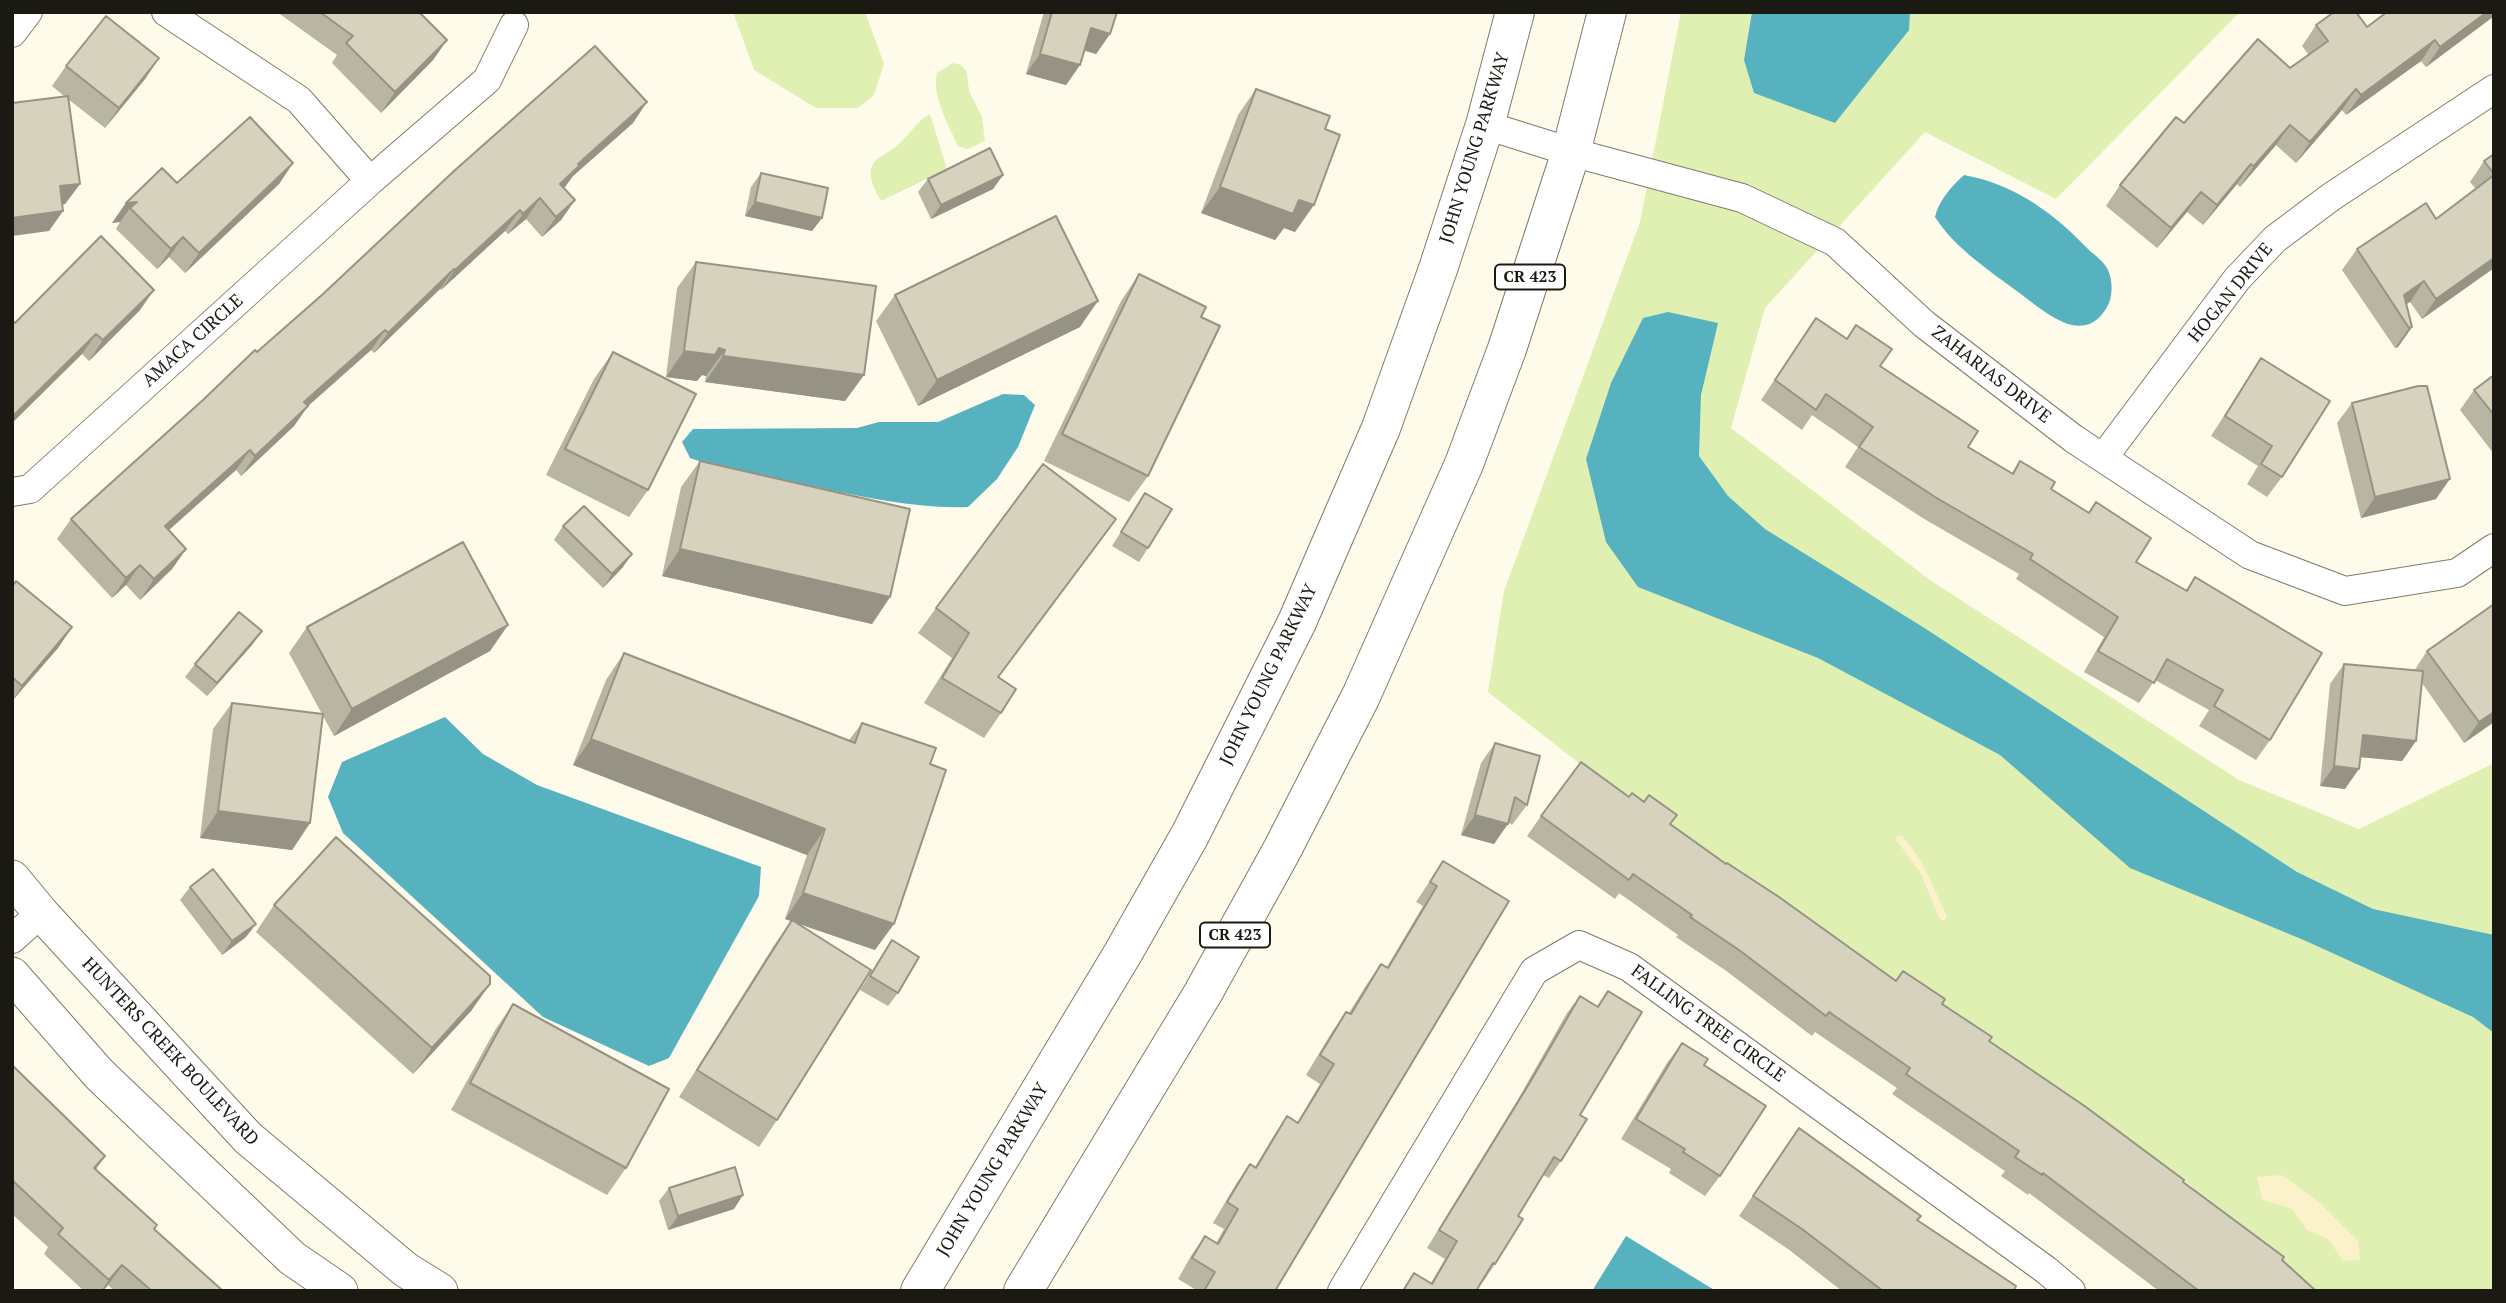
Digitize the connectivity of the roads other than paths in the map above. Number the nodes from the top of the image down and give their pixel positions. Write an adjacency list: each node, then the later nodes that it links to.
1 (28, 12): 6 (street)
2 (166, 12): 10 (street)
3 (1515, 12): 8 (highway, JOHN YOUNG PARKWAY)
4 (1606, 12): 9 (highway, CR 423)
5 (513, 24): 10 (street, AMACA CIRCLE)
6 (12, 33)
7 (2494, 89): 11 (street, HOGAN DRIVE)
8 (1485, 125): 9 (street, ZAHARIAS DRIVE); 20 (highway, JOHN YOUNG PARKWAY)
9 (1571, 152): 11 (street, ZAHARIAS DRIVE); 21 (highway, CR 423)
10 (370, 181): 12 (street, AMACA CIRCLE)
11 (2104, 458): 13 (street, ZAHARIAS DRIVE)
12 (12, 492)
13 (2494, 548)
14 (12, 878): 15 (street, HUNTERS CREEK BOULEVARD)
15 (41, 913): 16 (street); 19 (street, HUNTERS CREEK BOULEVARD)
16 (12, 939)
17 (12, 975): 18 (street)
18 (340, 1291)
19 (440, 1291)
20 (920, 1291)
21 (1023, 1291)
22 (1342, 1291): 23 (street, FALLING TREE CIRCLE)
23 (2071, 1291)

